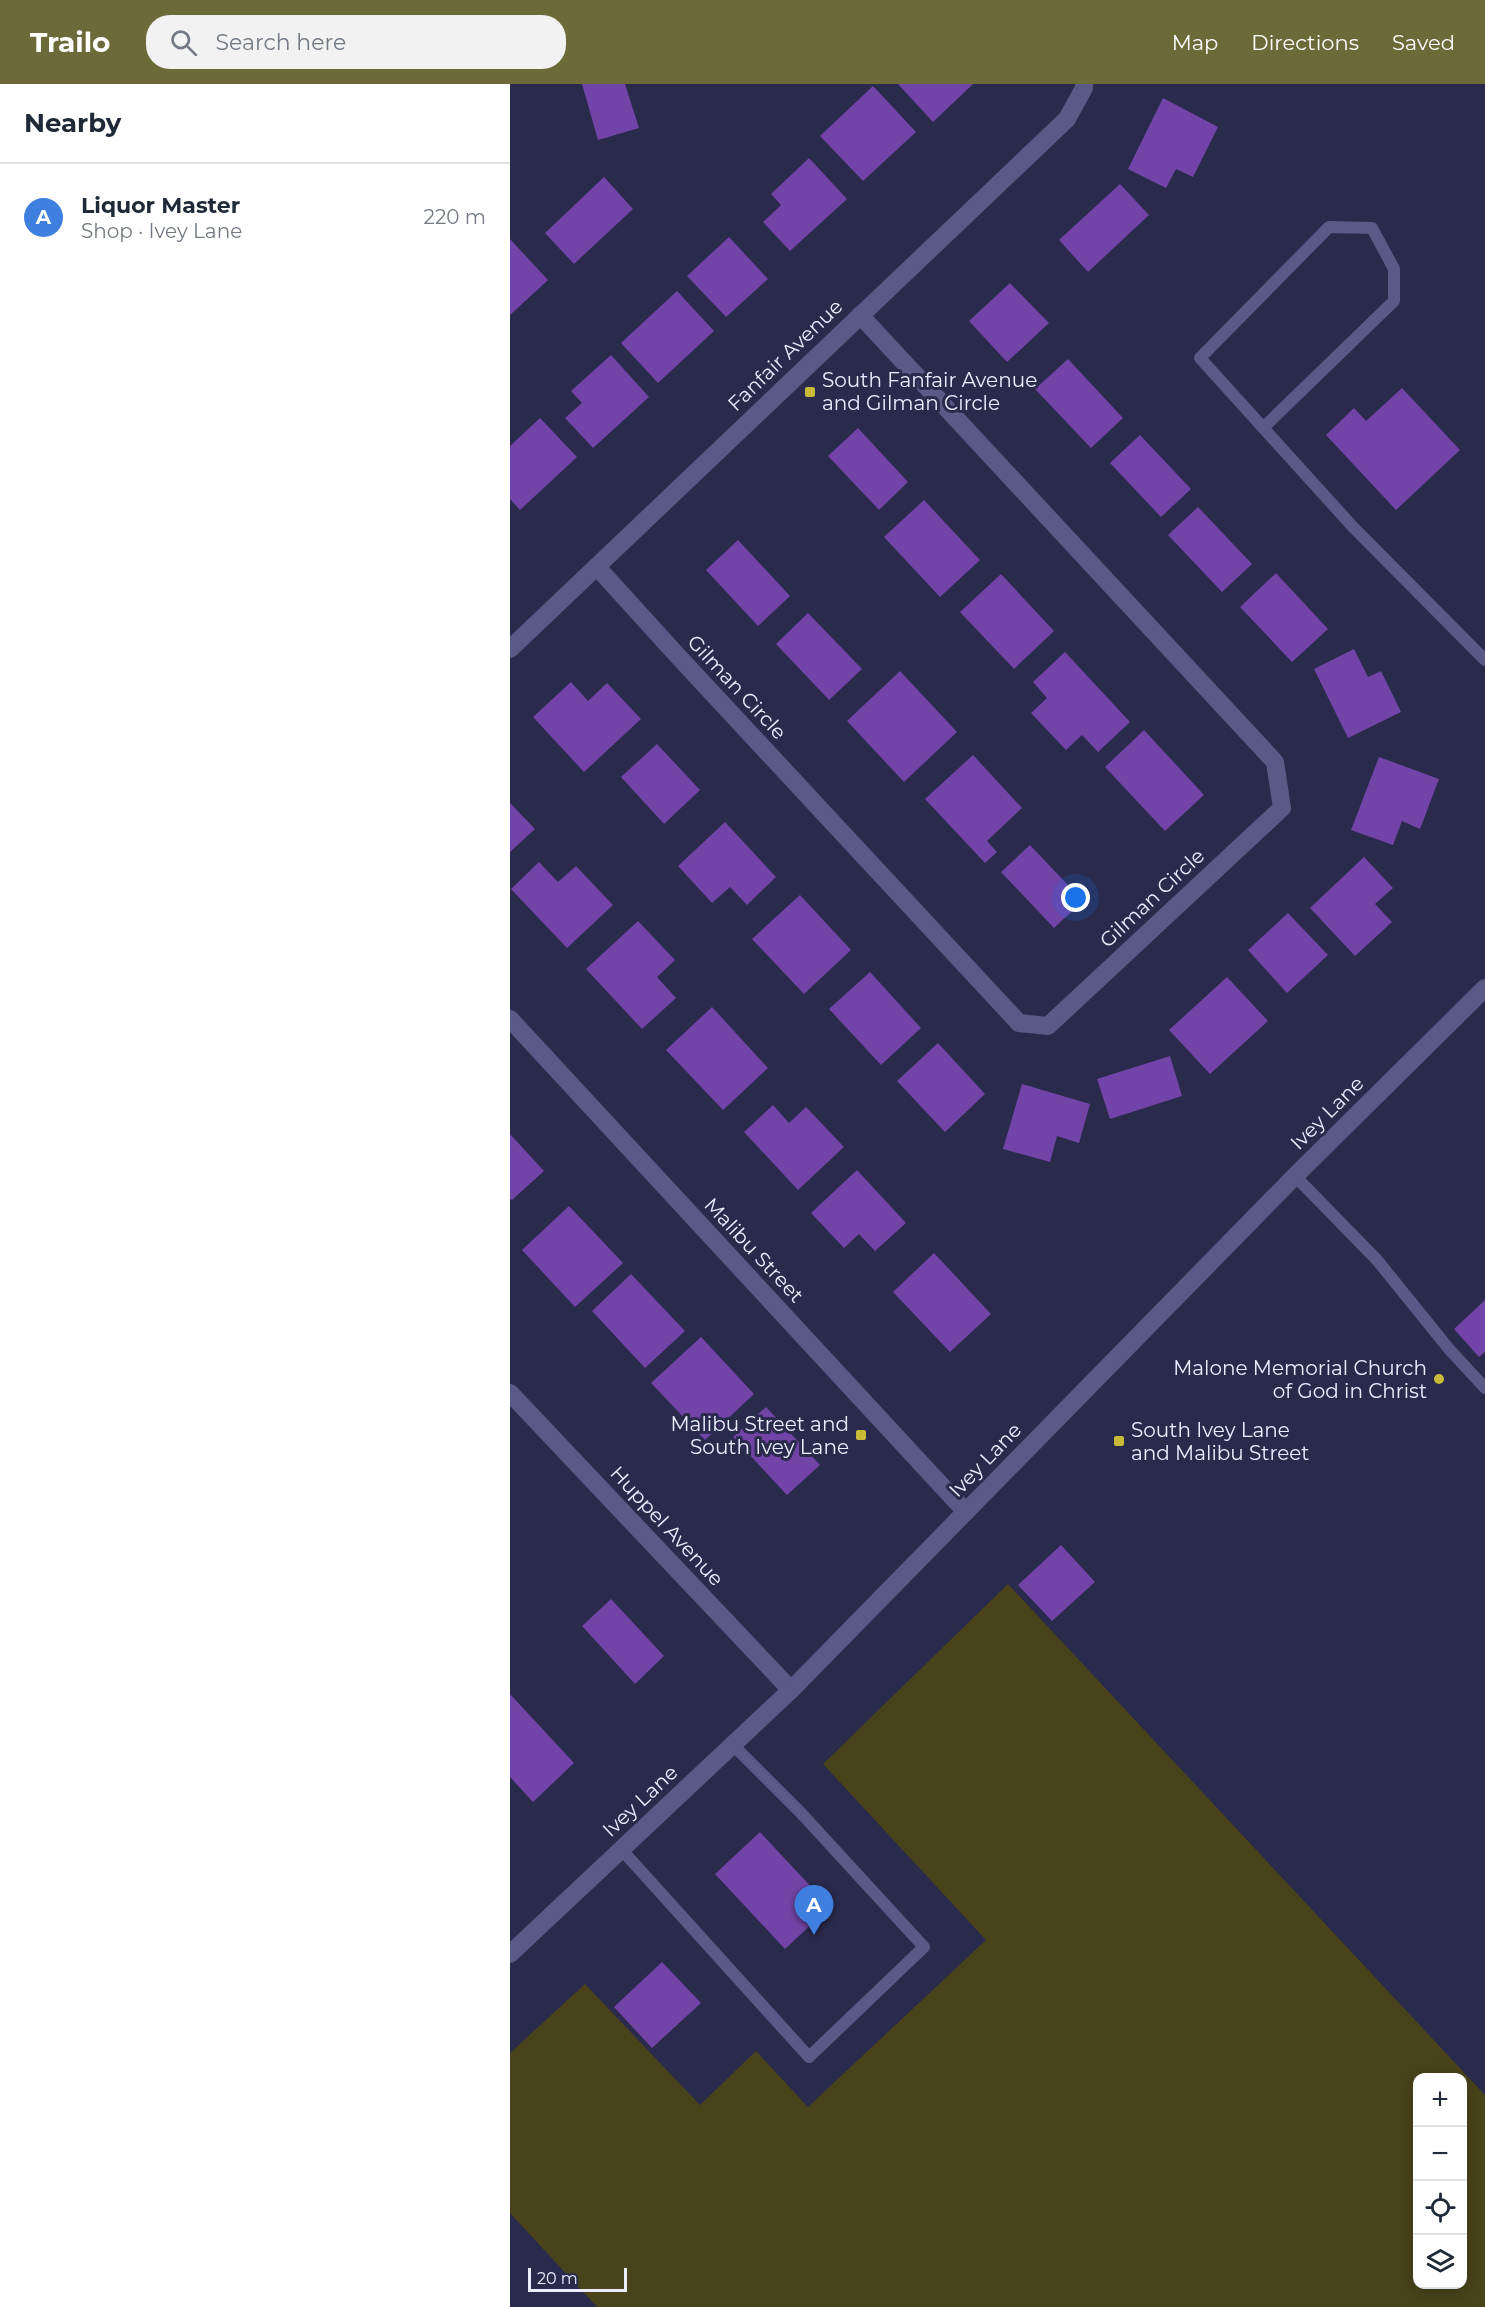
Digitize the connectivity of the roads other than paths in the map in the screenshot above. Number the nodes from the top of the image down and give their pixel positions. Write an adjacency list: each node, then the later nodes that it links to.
1 (1084, 86): 2 (street, Fanfair Avenue)
2 (860, 315): 4 (street, Fanfair Avenue); 4 (street, Gilman Circle)
3 (1263, 428): 3 (lane); 6 (lane)
4 (597, 567): 5 (street, Fanfair Avenue)
5 (510, 649)
6 (1485, 660)
7 (1482, 999): 9 (street, Ivey Lane)
8 (510, 1019): 12 (street, Malibu Street)
9 (1295, 1176): 10 (lane); 12 (street, Ivey Lane)
10 (1485, 1388)
11 (510, 1393): 13 (street, Huppel Avenue)
12 (966, 1512): 13 (street, Ivey Lane)
13 (790, 1690): 14 (street, Ivey Lane)
14 (733, 1744): 15 (street, Ivey Lane); 15 (lane)
15 (621, 1849): 16 (street, Ivey Lane)
16 (510, 1954)

